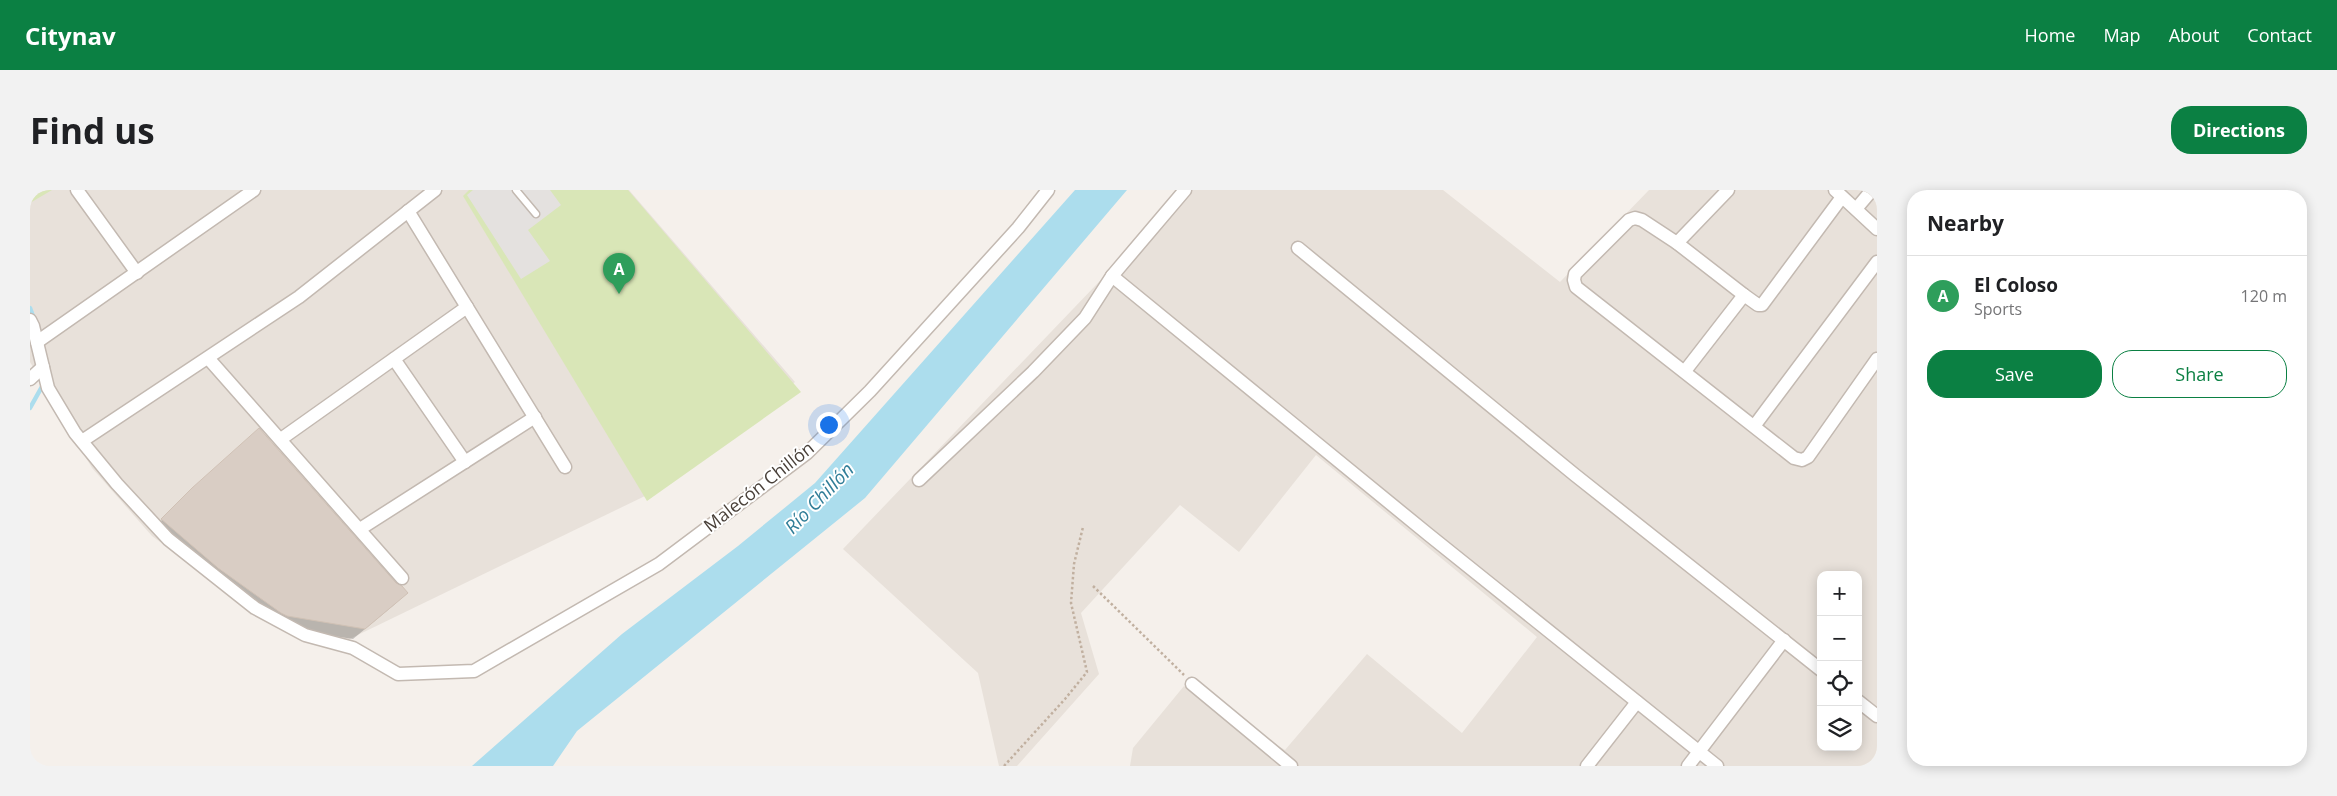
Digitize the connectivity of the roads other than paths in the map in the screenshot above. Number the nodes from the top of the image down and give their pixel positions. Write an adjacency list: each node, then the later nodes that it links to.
1 (77, 190): 17 (street)
2 (254, 190): 17 (street)
3 (435, 190): 11 (street)
4 (516, 190): 12 (lane)
5 (1048, 190): 32 (street, Malecón Chillón)
6 (1728, 190): 14 (street)
7 (1872, 190): 10 (street)
8 (1839, 193): 10 (street); 19 (street)
9 (1182, 194): 18 (street)
10 (1856, 209): 13 (street)
11 (408, 211): 20 (street); 23 (street)
12 (536, 214)
13 (1877, 229)
14 (1677, 243): 19 (street); 27 (street)
15 (1298, 248): 38 (street)
16 (1877, 262): 30 (street)
17 (137, 273): 22 (street)
18 (1112, 276): 35 (street); 41 (street)
19 (1744, 295): 27 (street)
20 (467, 307): 24 (street); 29 (street)
21 (30, 320): 22 (street)
22 (37, 342): 26 (street)
23 (208, 358): 31 (street); 32 (street)
24 (394, 359): 31 (street); 33 (street)
25 (1877, 359): 30 (street)
26 (43, 367): 28 (street); 32 (street)
27 (1685, 371): 30 (street)
28 (30, 379)
29 (535, 417): 33 (street); 34 (street)
30 (1755, 425)
31 (281, 439): 36 (street)
32 (82, 441)
33 (466, 462): 36 (street)
34 (565, 467)
35 (919, 480)
36 (360, 529): 37 (street)
37 (402, 578)
38 (1784, 640): 39 (street); 44 (street)
39 (1817, 667)
40 (1192, 684): 45 (street)
41 (1637, 702): 44 (street); 46 (street)
42 (1862, 704): 43 (street)
43 (1877, 716)
44 (1699, 752): 47 (street); 48 (street)
45 (1291, 766)
46 (1587, 766)
47 (1688, 766)
48 (1717, 766)

